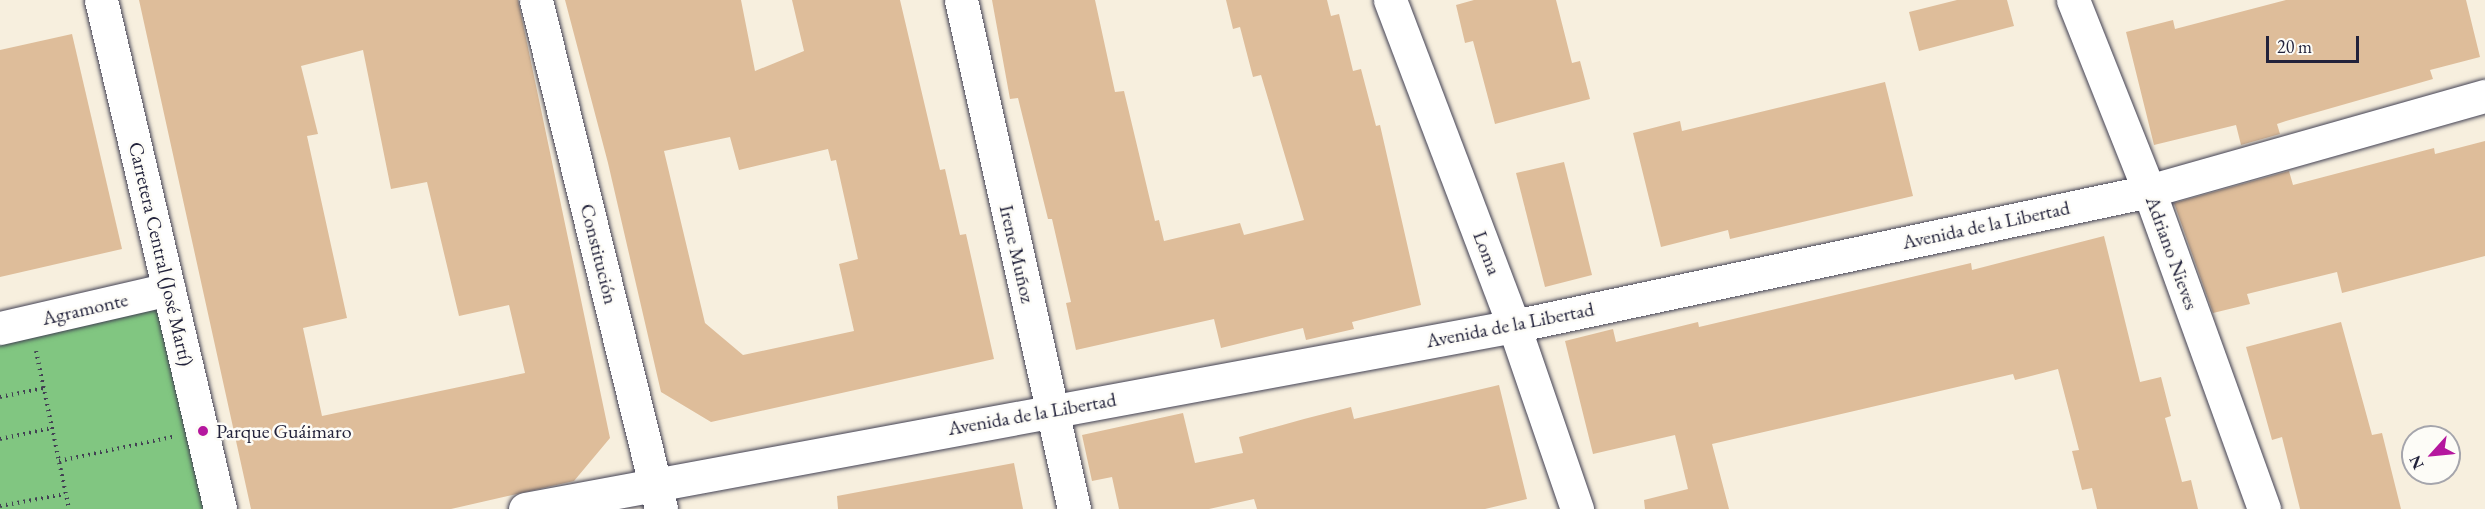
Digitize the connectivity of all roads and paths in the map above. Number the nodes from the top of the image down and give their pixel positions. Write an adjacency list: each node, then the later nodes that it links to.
1 (100, 0): 8 (main road, Carretera Central (José Martí))
2 (536, 0): 19 (main road, Constitución)
3 (961, 0): 13 (main road, Irene Muñoz)
4 (1390, 0): 10 (main road, Loma)
5 (2073, 0): 7 (main road, Adriano Nieves)
6 (2485, 96): 7 (main road, Avenida de la Libertad)
7 (2149, 191): 10 (main road, Avenida de la Libertad); 26 (main road, Adriano Nieves)
8 (169, 289): 9 (main road, Agramonte); 15 (main road, Carretera Central (José Martí))
9 (15, 324): 11 (path)
10 (1514, 326): 13 (main road, Avenida de la Libertad); 25 (main road, Loma)
11 (44, 388): 12 (path); 14 (path)
12 (0, 397)
13 (1052, 410): 19 (main road, Avenida de la Libertad); 24 (main road, Irene Muñoz)
14 (52, 428): 16 (path); 17 (path)
15 (181, 435): 17 (path); 22 (main road, Carretera Central (José Martí))
16 (0, 439)
17 (59, 461): 18 (path)
18 (65, 494): 20 (path); 21 (path)
19 (658, 496): 23 (main road, Avenida de la Libertad)
20 (0, 506)
21 (69, 509)
22 (220, 509)
23 (525, 509)
24 (1074, 509)
25 (1577, 509)
26 (2264, 509)

